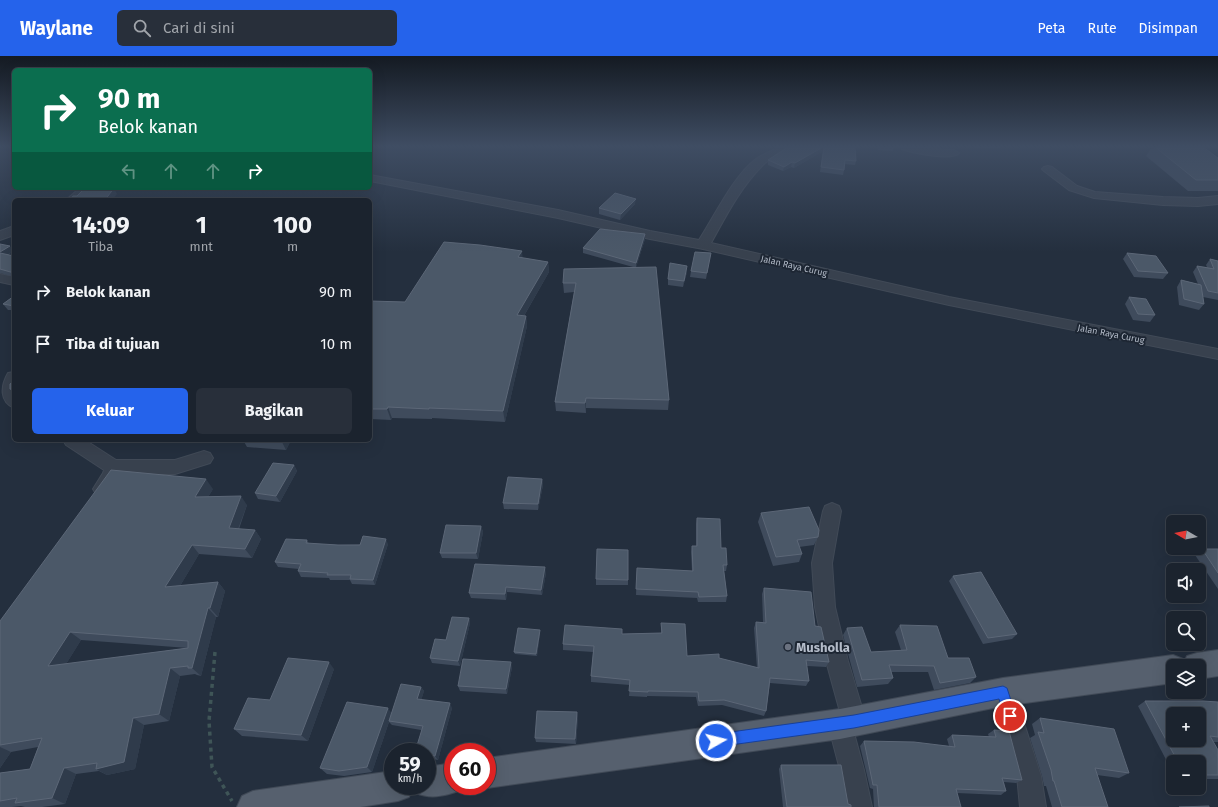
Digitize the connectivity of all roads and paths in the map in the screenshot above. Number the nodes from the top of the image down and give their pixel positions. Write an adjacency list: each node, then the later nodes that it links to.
1 (391, 182): 9 (street, Jalan Raya Curug)
2 (741, 182): 9 (street)
3 (1065, 182): 6 (street)
4 (84, 190): 5 (street)
5 (74, 198)
6 (1218, 200)
7 (12, 231): 8 (street)
8 (0, 236)
9 (703, 245): 12 (street, Jalan Raya Curug)
10 (0, 278): 11 (street)
11 (12, 281)
12 (1218, 354)
13 (12, 383): 14 (street)
14 (12, 401)
15 (75, 442): 17 (street)
16 (204, 458): 17 (street)
17 (113, 467): 18 (street)
18 (92, 503)
19 (832, 511): 25 (street)
20 (215, 652): 28 (path)
21 (1218, 663): 22 (main road)
22 (1206, 665)
23 (1166, 670): 24 (main road)
24 (1003, 692): 25 (main road); 30 (street)
25 (847, 723): 26 (main road); 29 (street)
26 (496, 772)
27 (384, 788): 28 (main road)
28 (244, 806)
29 (859, 807)
30 (1033, 807)

